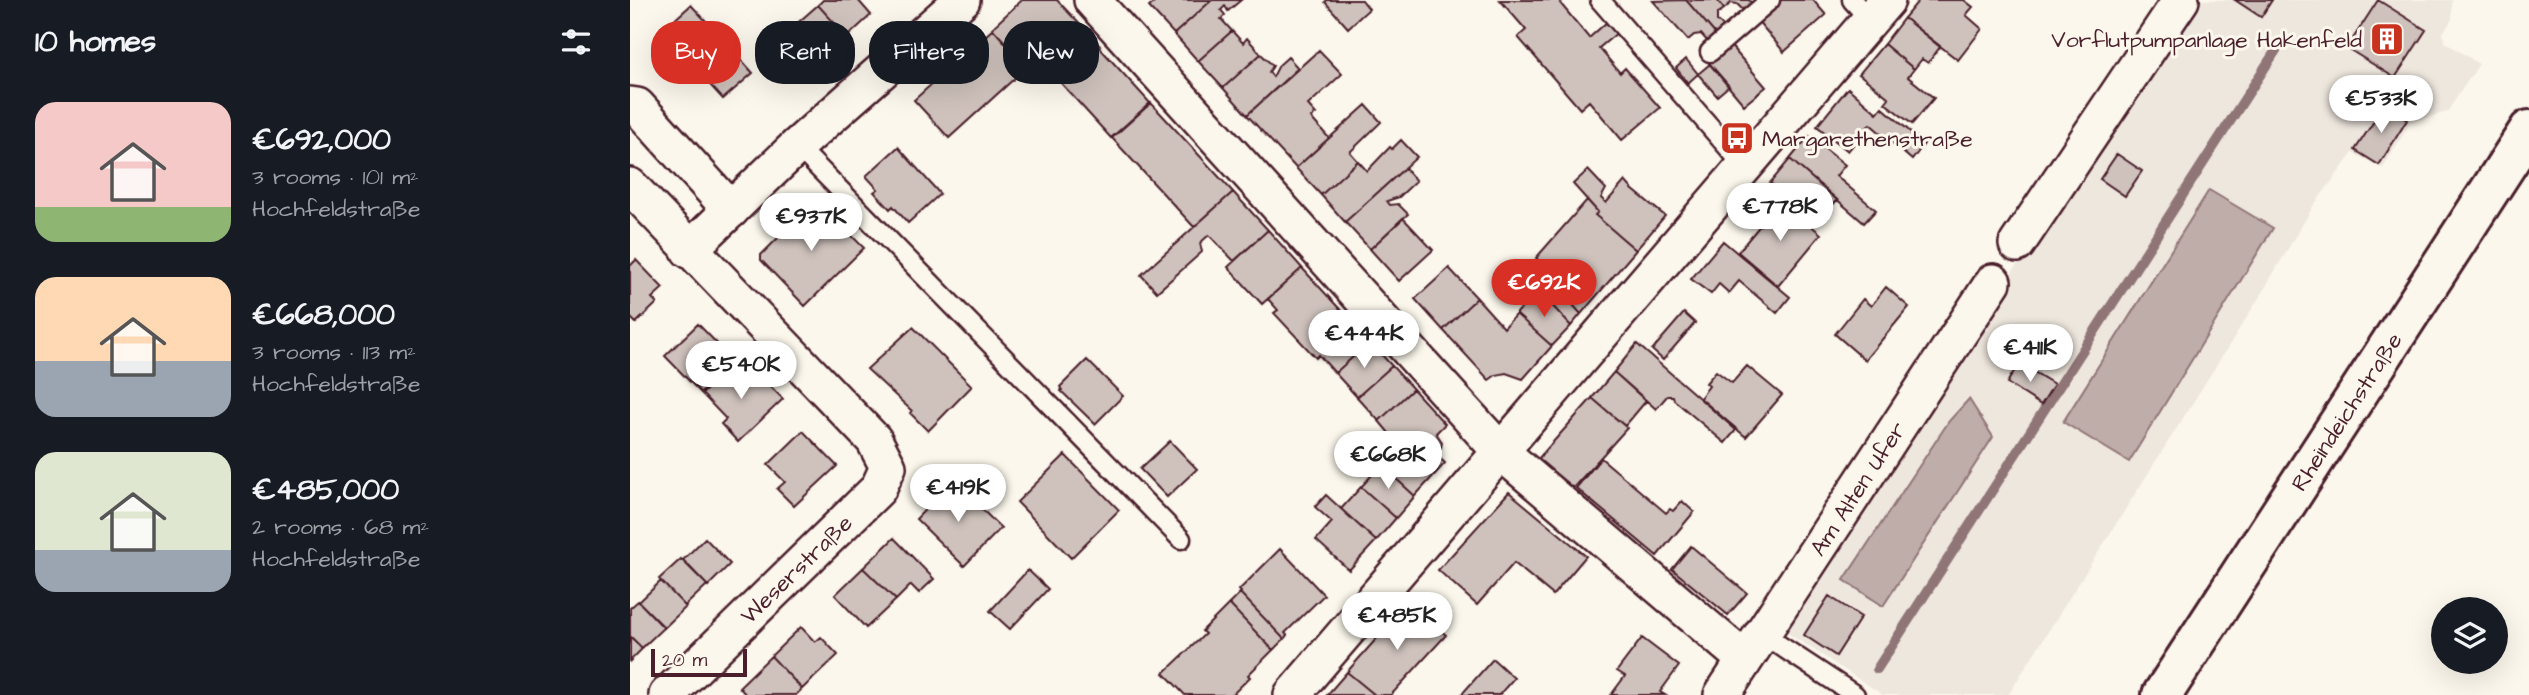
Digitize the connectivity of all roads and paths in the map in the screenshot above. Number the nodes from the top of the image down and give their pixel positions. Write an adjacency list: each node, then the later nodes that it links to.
1 (962, 0): 10 (street)
2 (1092, 0): 17 (street)
3 (1600, 0): 11 (lane)
4 (1770, 0): 7 (lane)
5 (2181, 0): 14 (street)
6 (1870, 7): 11 (street)
7 (1710, 52)
8 (634, 105): 13 (street)
9 (2529, 130): 24 (main road, Rheindeichstraße)
10 (797, 146): 13 (street); 18 (lane)
11 (1745, 167): 17 (street)
12 (630, 186): 15 (street)
13 (731, 209): 15 (street)
14 (2017, 243)
15 (690, 250): 20 (street, Weserstraße)
16 (1993, 282): 19 (street, Am Alten Ufer)
17 (1501, 452): 19 (street); 21 (street)
18 (1181, 539)
19 (1753, 646): 22 (street, Am Alten Ufer); 23 (lane)
20 (667, 695)
21 (1292, 695)
22 (1722, 695)
23 (1854, 695)
24 (2162, 695)

